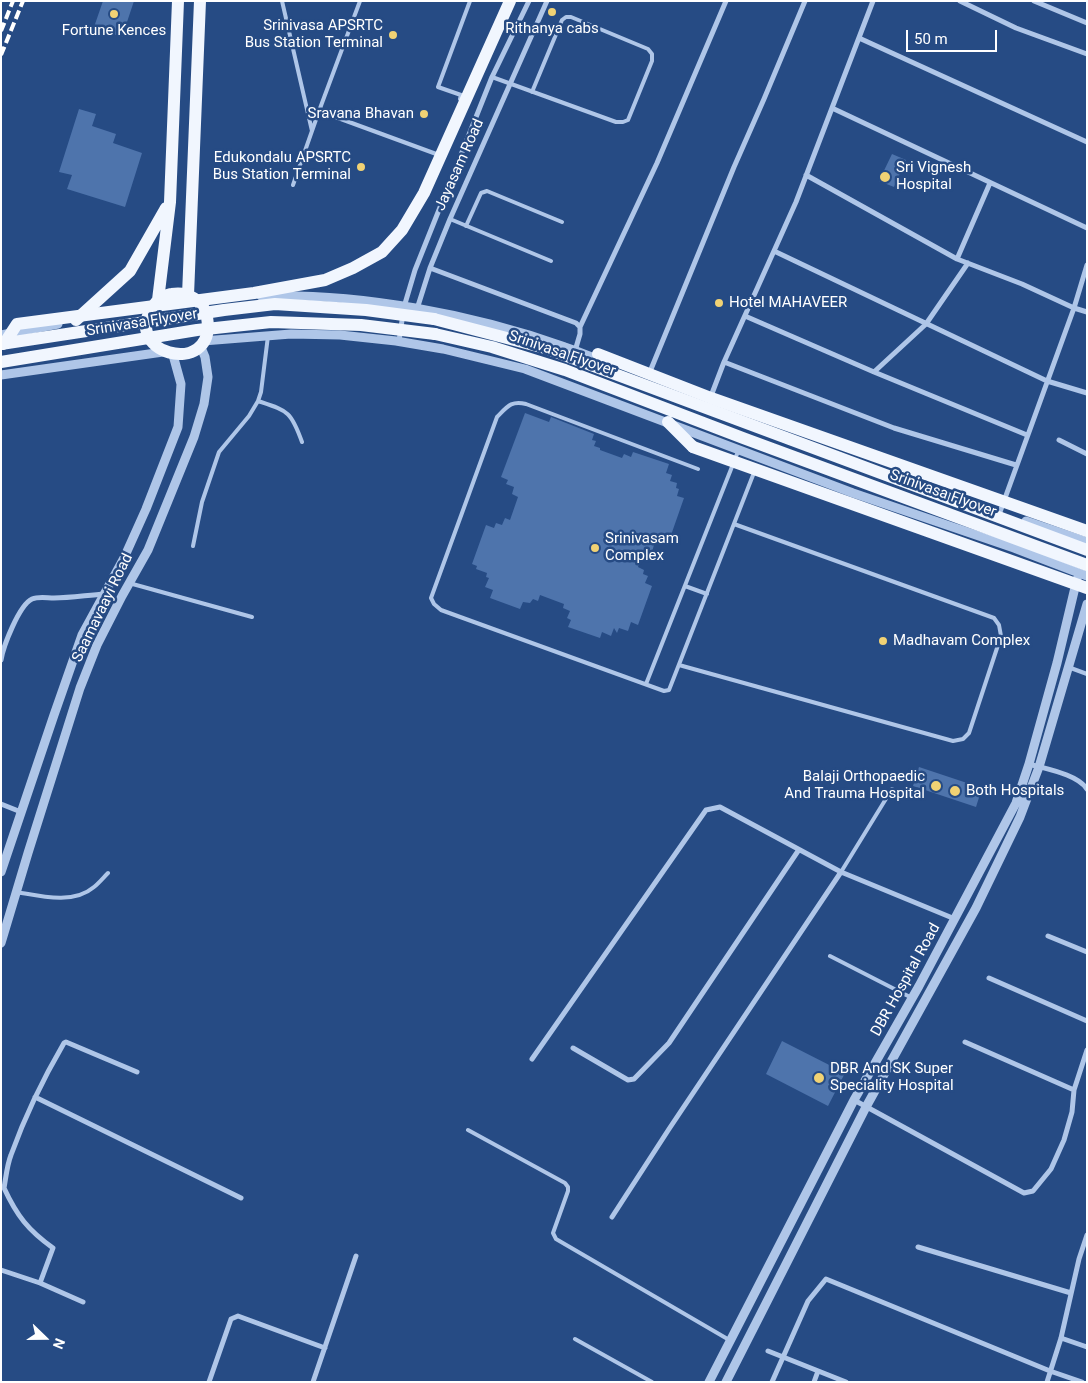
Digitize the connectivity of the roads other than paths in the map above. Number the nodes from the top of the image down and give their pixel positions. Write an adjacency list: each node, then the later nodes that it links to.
1 (178, 1): 27 (main road)
2 (200, 1): 38 (main road)
3 (282, 1): 22 (lane)
4 (360, 1): 21 (lane)
5 (470, 1): 21 (lane)
6 (510, 1): 49 (main road, bridge)
7 (529, 1): 17 (street, Jayasam Road)
8 (547, 1): 18 (street, Jayasam Road)
9 (726, 1): 47 (street)
10 (805, 1): 59 (street)
11 (873, 1): 15 (street)
12 (960, 1): 16 (street)
13 (1034, 1): 14 (street)
14 (1087, 23)
15 (859, 38): 20 (street); 23 (street)
16 (1086, 52)
17 (492, 77): 18 (lane); 40 (street, Jayasam Road)
18 (510, 84): 19 (lane); 28 (street, Jayasam Road)
19 (532, 92): 19 (lane)
20 (832, 108): 24 (street); 25 (street)
21 (319, 111): 22 (lane)
22 (312, 131): 26 (lane)
23 (1087, 142)
24 (806, 176): 32 (street); 33 (street)
25 (990, 183): 31 (street); 33 (street)
26 (293, 185)
27 (170, 202): 39 (main road); 45 (main road)
28 (450, 219): 30 (lane); 37 (street, Jayasam Road)
29 (562, 222): 30 (lane)
30 (466, 226): 34 (lane)
31 (1087, 228)
32 (774, 251): 44 (street); 46 (street)
33 (957, 259): 35 (street)
34 (551, 262)
35 (968, 263): 41 (street); 46 (street)
36 (1087, 265): 41 (street)
37 (430, 268): 42 (street, Jayasam Road); 47 (street)
38 (192, 297): 39 (main road); 40 (street); 51 (main road)
39 (154, 304): 45 (street); 53 (main road)
40 (404, 307): 42 (street); 50 (street, Jayasam Road)
41 (1074, 308): 43 (street); 60 (street)
42 (417, 309): 52 (street, Jayasam Road); 54 (street)
43 (1087, 312)
44 (745, 316): 56 (street); 57 (street)
45 (74, 322): 49 (street)
46 (926, 324): 57 (street); 60 (street)
47 (580, 327): 54 (street)
48 (268, 336): 50 (street); 51 (street); 63 (lane)
49 (2, 341): 78 (main road, Srinivasa Flyover, bridge)
50 (399, 341): 52 (street)
51 (201, 343): 53 (main road); 80 (street, Saamavaayi Road)
52 (414, 344): 64 (street)
53 (168, 353): 58 (street); 83 (street, Saamavaayi Road)
54 (580, 353): 59 (main road, bridge); 73 (street)
55 (1, 362): 79 (main road, Srinivasa Flyover, bridge)
56 (724, 362): 62 (street); 71 (street)
57 (874, 372): 65 (street)
58 (1, 375)
59 (649, 375): 62 (main road, bridge)
60 (1047, 381): 61 (street); 65 (street)
61 (1087, 393)
62 (711, 398): 75 (main road, bridge)
63 (258, 401): 67 (lane); 77 (lane)
64 (668, 422): 68 (street); 82 (main road, bridge)
65 (1027, 435): 71 (street)
66 (1059, 440): 69 (street)
67 (302, 442)
68 (739, 448): 70 (street); 81 (lane)
69 (1087, 454)
70 (760, 457): 74 (lane); 79 (street)
71 (1016, 465): 73 (street)
72 (698, 469): 91 (lane)
73 (1000, 512): 76 (street)
74 (734, 524): 84 (lane); 88 (lane)
75 (1087, 531)
76 (1087, 542)
77 (193, 546)
78 (1087, 550)
79 (1084, 571): 92 (street, DBR Hospital Road)
80 (129, 582): 86 (lane); 103 (street, Saamavaayi Road)
81 (685, 586): 84 (lane); 91 (lane)
82 (1087, 588)
83 (105, 594): 87 (street); 98 (street, Saamavaayi Road)
84 (707, 594): 88 (lane)
85 (1087, 604): 89 (street, DBR Hospital Road)
86 (252, 616)
87 (1, 660)
88 (679, 665): 91 (lane)
89 (1068, 666): 90 (lane); 93 (street, DBR Hospital Road)
90 (1087, 674)
91 (646, 684)
92 (1029, 764): 93 (street); 104 (street, DBR Hospital Road)
93 (1039, 767): 94 (street); 120 (street, DBR Hospital Road)
94 (1085, 784): 96 (street)
95 (892, 789): 101 (lane)
96 (1087, 789)
97 (1, 804): 98 (street)
98 (21, 812): 100 (street, Saamavaayi Road)
99 (798, 851): 101 (street); 113 (street); 115 (street)
100 (1, 872)
101 (841, 872): 104 (street); 123 (street)
102 (108, 873): 103 (lane)
103 (16, 892): 106 (street, Saamavaayi Road)
104 (955, 919): 110 (street, DBR Hospital Road)
105 (1048, 936): 107 (street)
106 (1, 943)
107 (1087, 952)
108 (830, 956): 110 (lane)
109 (990, 978): 111 (street)
110 (912, 998): 119 (street, DBR Hospital Road)
111 (1087, 1021)
112 (965, 1042): 117 (street)
113 (573, 1048)
114 (1087, 1050): 117 (street)
115 (532, 1059)
116 (137, 1072): 118 (street)
117 (1074, 1090): 120 (street)
118 (35, 1097): 122 (street); 130 (street)
119 (854, 1100): 120 (street); 135 (street, DBR Hospital Road)
120 (866, 1107): 146 (street, DBR Hospital Road)
121 (468, 1130): 135 (lane)
122 (241, 1198)
123 (612, 1217)
124 (1087, 1235): 127 (street)
125 (918, 1247): 131 (street)
126 (356, 1256): 137 (street)
127 (1079, 1259): 128 (street); 131 (street)
128 (1087, 1262)
129 (1, 1270): 130 (street)
130 (40, 1283): 132 (street)
131 (1071, 1293): 133 (street)
132 (83, 1302)
133 (1061, 1338): 136 (street); 141 (street)
134 (575, 1339): 144 (lane)
135 (731, 1341): 145 (street, DBR Hospital Road)
136 (1087, 1347)
137 (325, 1348): 142 (street); 143 (street)
138 (768, 1351): 139 (street)
139 (783, 1357): 140 (street); 141 (street); 147 (street)
140 (818, 1371): 148 (street); 149 (street)
141 (1050, 1371): 150 (street); 151 (street)
142 (209, 1382)
143 (313, 1382)
144 (652, 1382)
145 (709, 1382)
146 (726, 1382)
147 (772, 1382)
148 (814, 1382)
149 (846, 1382)
150 (1047, 1382)
151 (1082, 1382)

